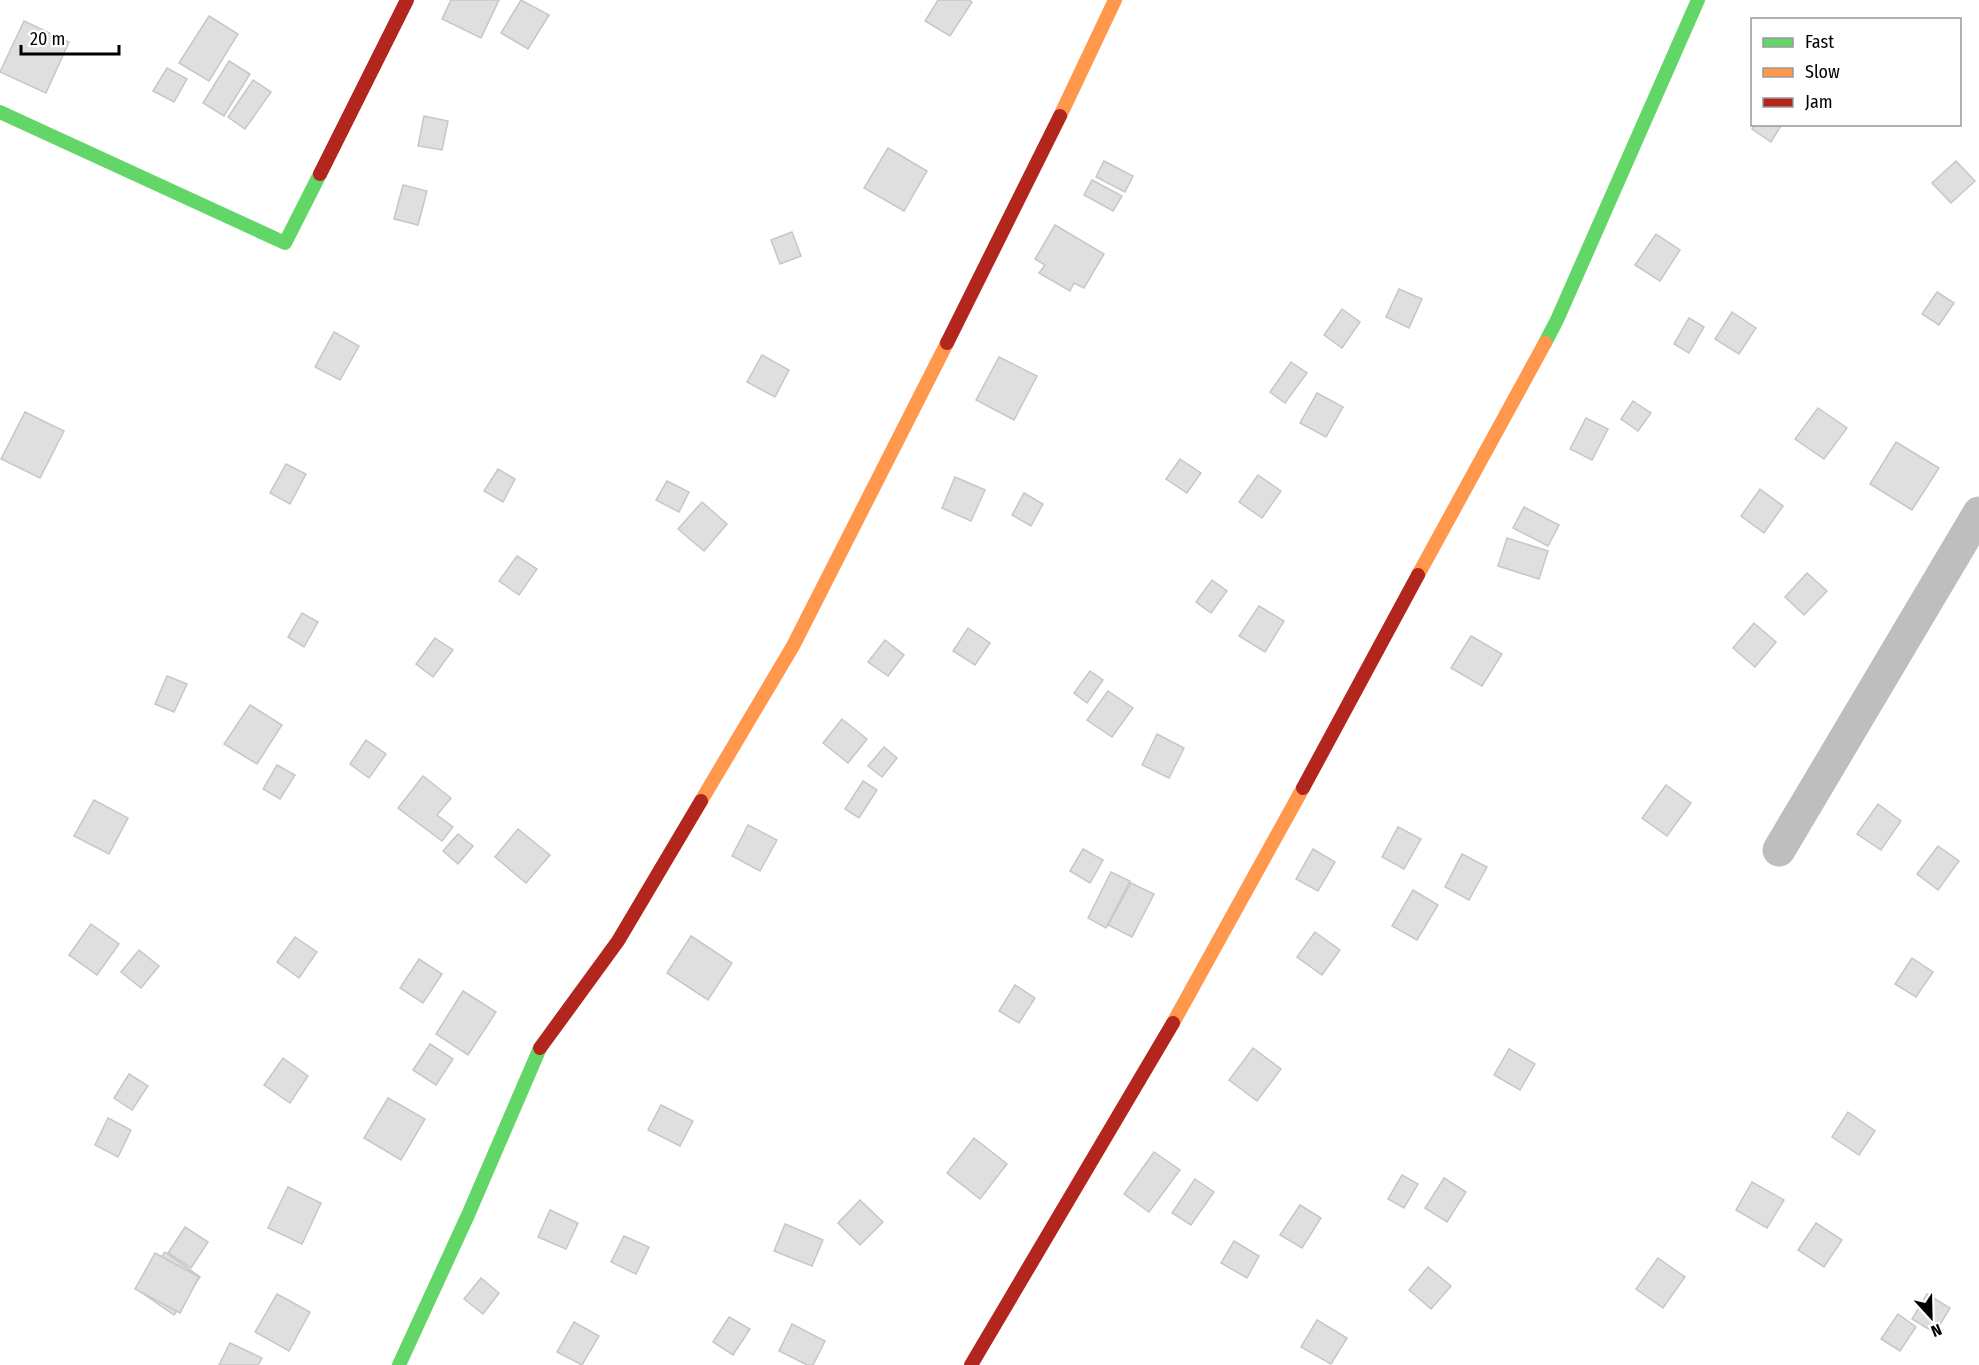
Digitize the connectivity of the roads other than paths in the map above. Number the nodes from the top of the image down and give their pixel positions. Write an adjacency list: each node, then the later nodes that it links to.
1 (407, 0): 4 (street)
2 (1115, 0): 7 (street)
3 (1698, 0): 8 (street)
4 (0, 112)
5 (1979, 513): 6 (street)
6 (1779, 850)
7 (399, 1365)
8 (971, 1365)

